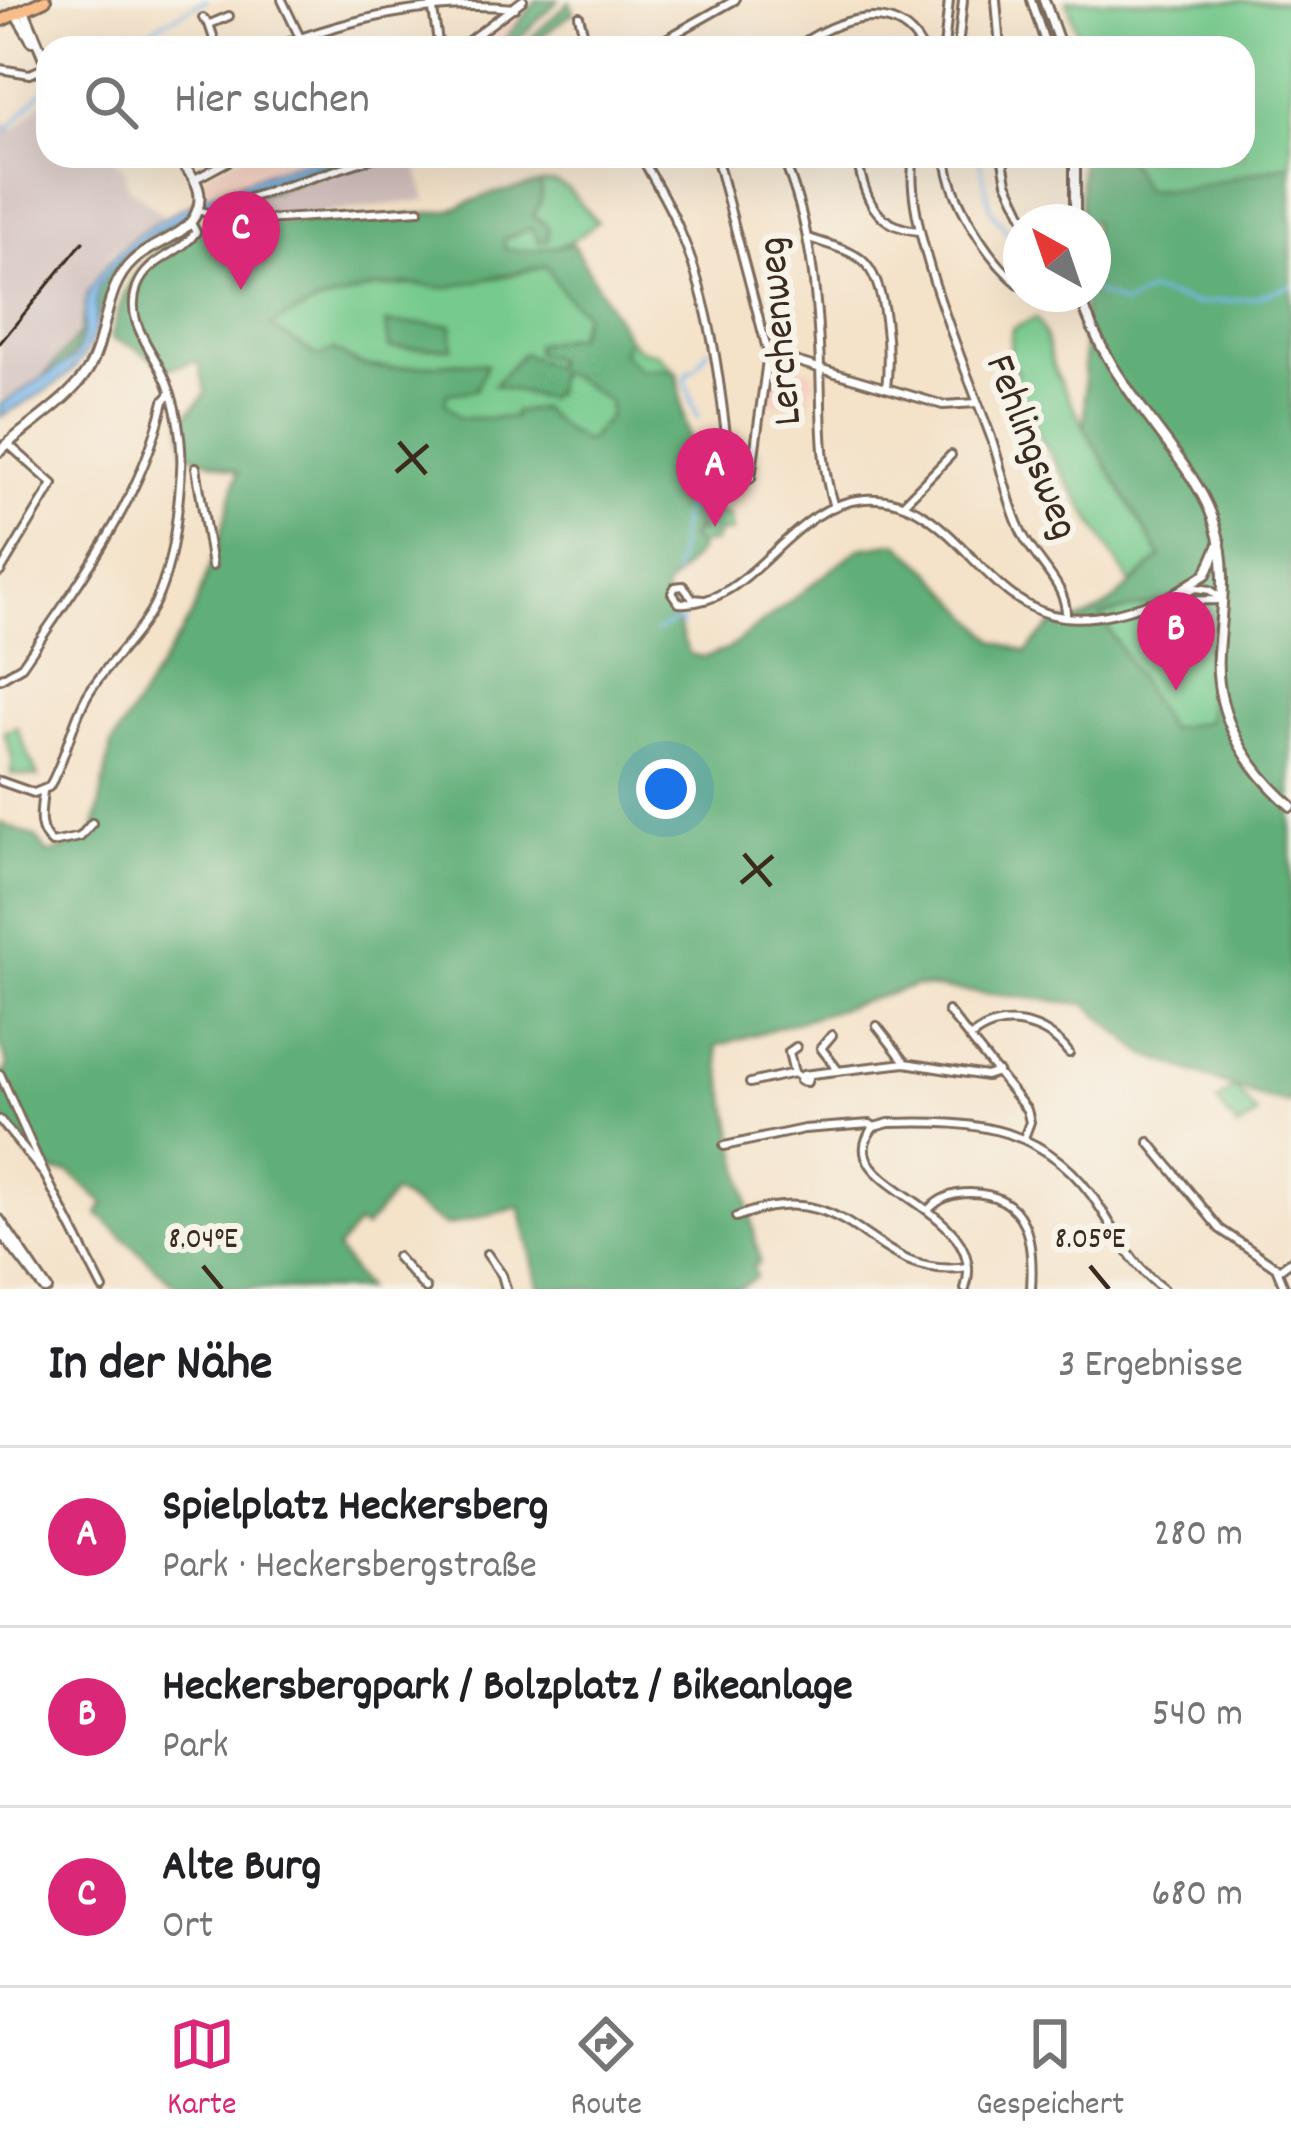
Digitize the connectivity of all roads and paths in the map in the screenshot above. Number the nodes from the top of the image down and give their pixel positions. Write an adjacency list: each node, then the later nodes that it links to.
1 (44, 0): 13 (main road)
2 (282, 0): 19 (street)
3 (523, 0): 11 (street)
4 (735, 0): 24 (street)
5 (949, 0): 27 (street)
6 (963, 0): 28 (street)
7 (995, 0): 29 (street)
8 (1031, 0): 30 (street)
9 (1044, 0): 31 (street)
10 (432, 1): 11 (street); 20 (street); 21 (street)
11 (514, 8): 22 (street)
12 (856, 8): 25 (street)
13 (19, 11): 17 (main road); 32 (street)
14 (900, 12): 26 (street)
15 (229, 16): 18 (street)
16 (578, 16): 23 (street)
17 (0, 21)
18 (212, 36)
19 (300, 36)
20 (304, 36)
21 (437, 36)
22 (476, 36)
23 (584, 36)
24 (671, 36)
25 (814, 36)
26 (917, 36)
27 (945, 36)
28 (959, 36)
29 (999, 36)
30 (1043, 36)
31 (1057, 36)
32 (36, 45)
33 (0, 69): 34 (street)
34 (36, 72)
35 (185, 168): 46 (street)
36 (216, 168): 46 (street)
37 (342, 168): 50 (street)
38 (646, 168): 62 (street)
39 (719, 168): 55 (street)
40 (786, 168): 52 (street, Lerchenweg)
41 (859, 168): 51 (street)
42 (913, 168): 51 (street, Fehlingsweg)
43 (949, 168): 53 (street)
44 (1004, 168): 47 (street)
45 (1075, 168): 48 (street)
46 (195, 179): 50 (street)
47 (1017, 204)
48 (1075, 204)
49 (418, 210): 50 (street)
50 (201, 216): 58 (street); 60 (street)
51 (920, 231): 59 (street, Fehlingsweg)
52 (809, 238): 56 (street, Lerchenweg); 57 (street)
53 (1003, 266)
54 (1088, 312): 67 (street)
55 (768, 353): 56 (street); 64 (street)
56 (820, 370): 57 (street); 65 (street, Lerchenweg)
57 (886, 388): 59 (street)
58 (169, 395): 63 (street); 74 (street)
59 (977, 403): 73 (street, Fehlingsweg)
60 (4, 448): 69 (street)
61 (951, 455): 66 (street)
62 (729, 460)
63 (182, 466): 68 (street); 76 (street)
64 (735, 488)
65 (833, 504): 66 (street); 71 (street)
66 (903, 505): 73 (street)
67 (1220, 540): 70 (street); 72 (street)
68 (212, 566)
69 (0, 572)
70 (1167, 599): 72 (street); 73 (street)
71 (703, 600): 71 (street)
72 (1223, 600): 77 (street)
73 (1066, 617)
74 (0, 679)
75 (0, 781): 76 (street)
76 (43, 791): 78 (street)
77 (1291, 806)
78 (92, 823)
79 (948, 1011): 82 (street)
80 (877, 1026): 85 (street)
81 (832, 1035): 86 (street)
82 (970, 1038): 84 (street); 87 (street)
83 (796, 1047): 89 (street)
84 (1069, 1053)
85 (906, 1063): 86 (street); 87 (street)
86 (837, 1069): 89 (street)
87 (998, 1072): 95 (street)
88 (0, 1074): 98 (street)
89 (801, 1076): 90 (street)
90 (750, 1082)
91 (0, 1120): 98 (street)
92 (847, 1125): 93 (street); 94 (street); 97 (street)
93 (874, 1127): 94 (street); 95 (street)
94 (866, 1138): 99 (street)
95 (1024, 1138): 108 (street)
96 (1149, 1142): 107 (street)
97 (724, 1146)
98 (45, 1175): 110 (street)
99 (928, 1210): 106 (street); 114 (street)
100 (736, 1217): 106 (street)
101 (0, 1219): 109 (street)
102 (0, 1231): 109 (street)
103 (488, 1254): 112 (street)
104 (397, 1257): 111 (street)
105 (1291, 1261): 107 (street)
106 (968, 1267): 113 (street)
107 (1279, 1270): 115 (street)
108 (1159, 1288)
109 (46, 1289)
110 (103, 1289)
111 (426, 1289)
112 (506, 1289)
113 (965, 1289)
114 (1031, 1289)
115 (1285, 1289)

